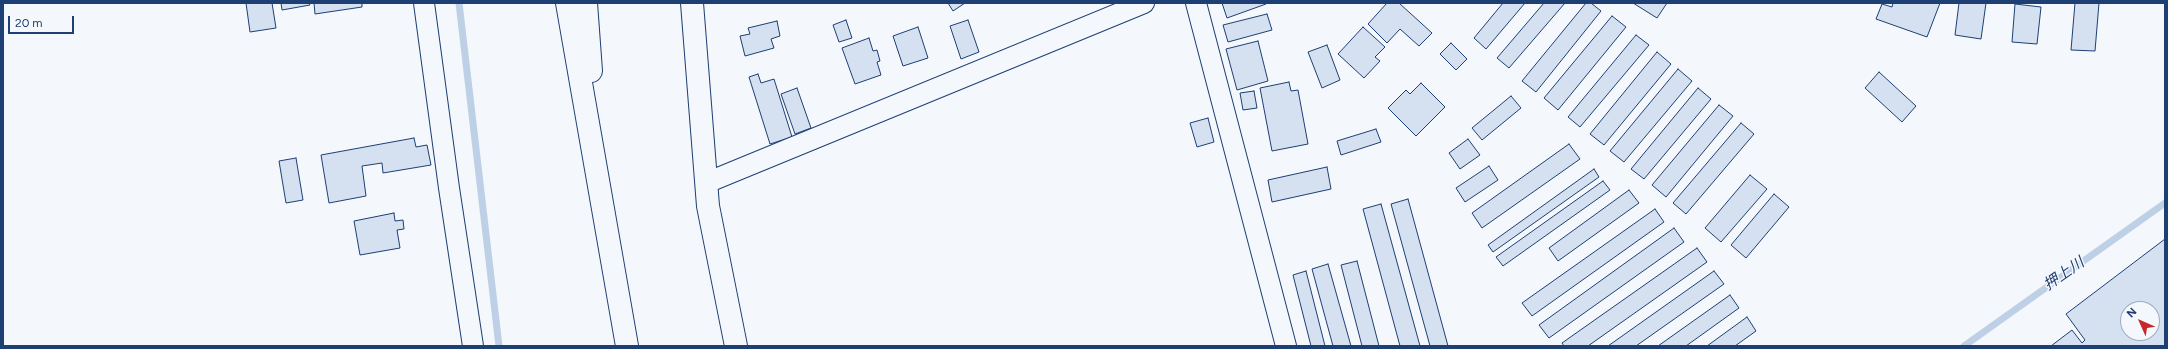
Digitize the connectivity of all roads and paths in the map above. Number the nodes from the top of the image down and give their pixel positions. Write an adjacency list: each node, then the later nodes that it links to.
1 (424, 3): 9 (street)
2 (567, 3): 8 (main road)
3 (586, 3): 8 (main road)
4 (692, 3): 7 (main road)
5 (1144, 3): 7 (street)
6 (1196, 3): 12 (street)
7 (706, 183): 11 (main road)
8 (602, 212): 10 (main road)
9 (473, 346)
10 (626, 346)
11 (736, 346)
12 (1286, 346)

